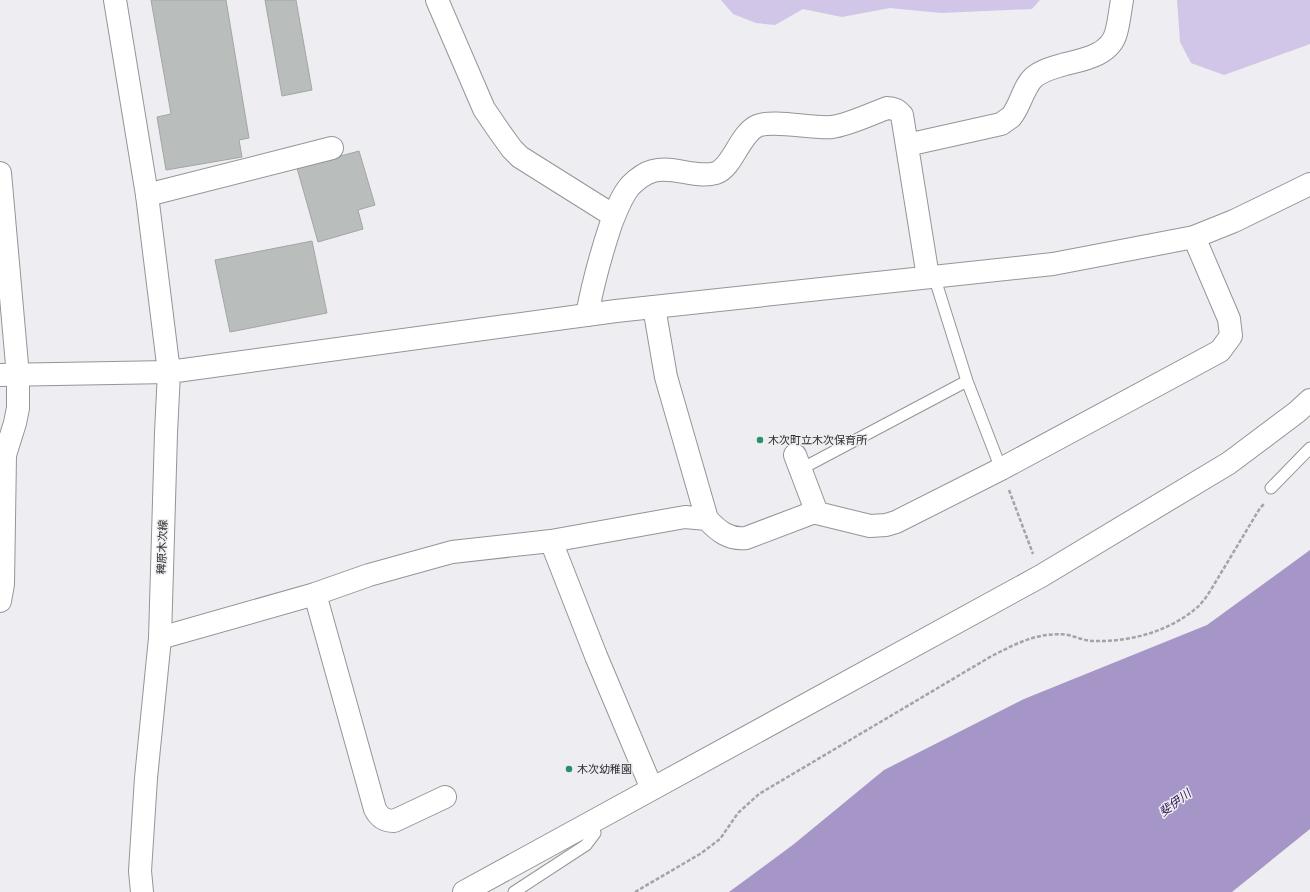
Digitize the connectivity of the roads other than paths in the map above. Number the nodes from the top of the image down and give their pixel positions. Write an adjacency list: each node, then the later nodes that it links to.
1 (114, 0): 8 (street, 稗原木次線)
2 (438, 0): 9 (street)
3 (1122, 0): 4 (street)
4 (907, 145): 9 (street); 11 (street)
5 (332, 148): 8 (street)
6 (0, 173): 15 (street)
7 (1310, 184): 10 (street)
8 (147, 195): 14 (street, 稗原木次線)
9 (614, 216): 13 (street)
10 (1194, 237): 11 (street); 20 (street)
11 (931, 277): 12 (street); 16 (lane)
12 (654, 307): 13 (street); 23 (street)
13 (588, 315): 14 (street)
14 (169, 372): 15 (street); 27 (street, 稗原木次線)
15 (9, 375): 26 (street)
16 (967, 381): 19 (lane); 20 (lane)
17 (1310, 400): 28 (street)
18 (1310, 448): 21 (lane)
19 (798, 462): 22 (street)
20 (1001, 469): 22 (street)
21 (1270, 488)
22 (817, 513): 23 (street)
23 (708, 519): 24 (street)
24 (551, 541): 25 (street); 28 (street)
25 (315, 594): 27 (street); 29 (street)
26 (0, 601)
27 (160, 638): 31 (street, 稗原木次線)
28 (652, 788): 30 (street)
29 (445, 797)
30 (592, 823): 32 (street); 33 (lane)
31 (142, 892)
32 (464, 892)
33 (514, 892)

